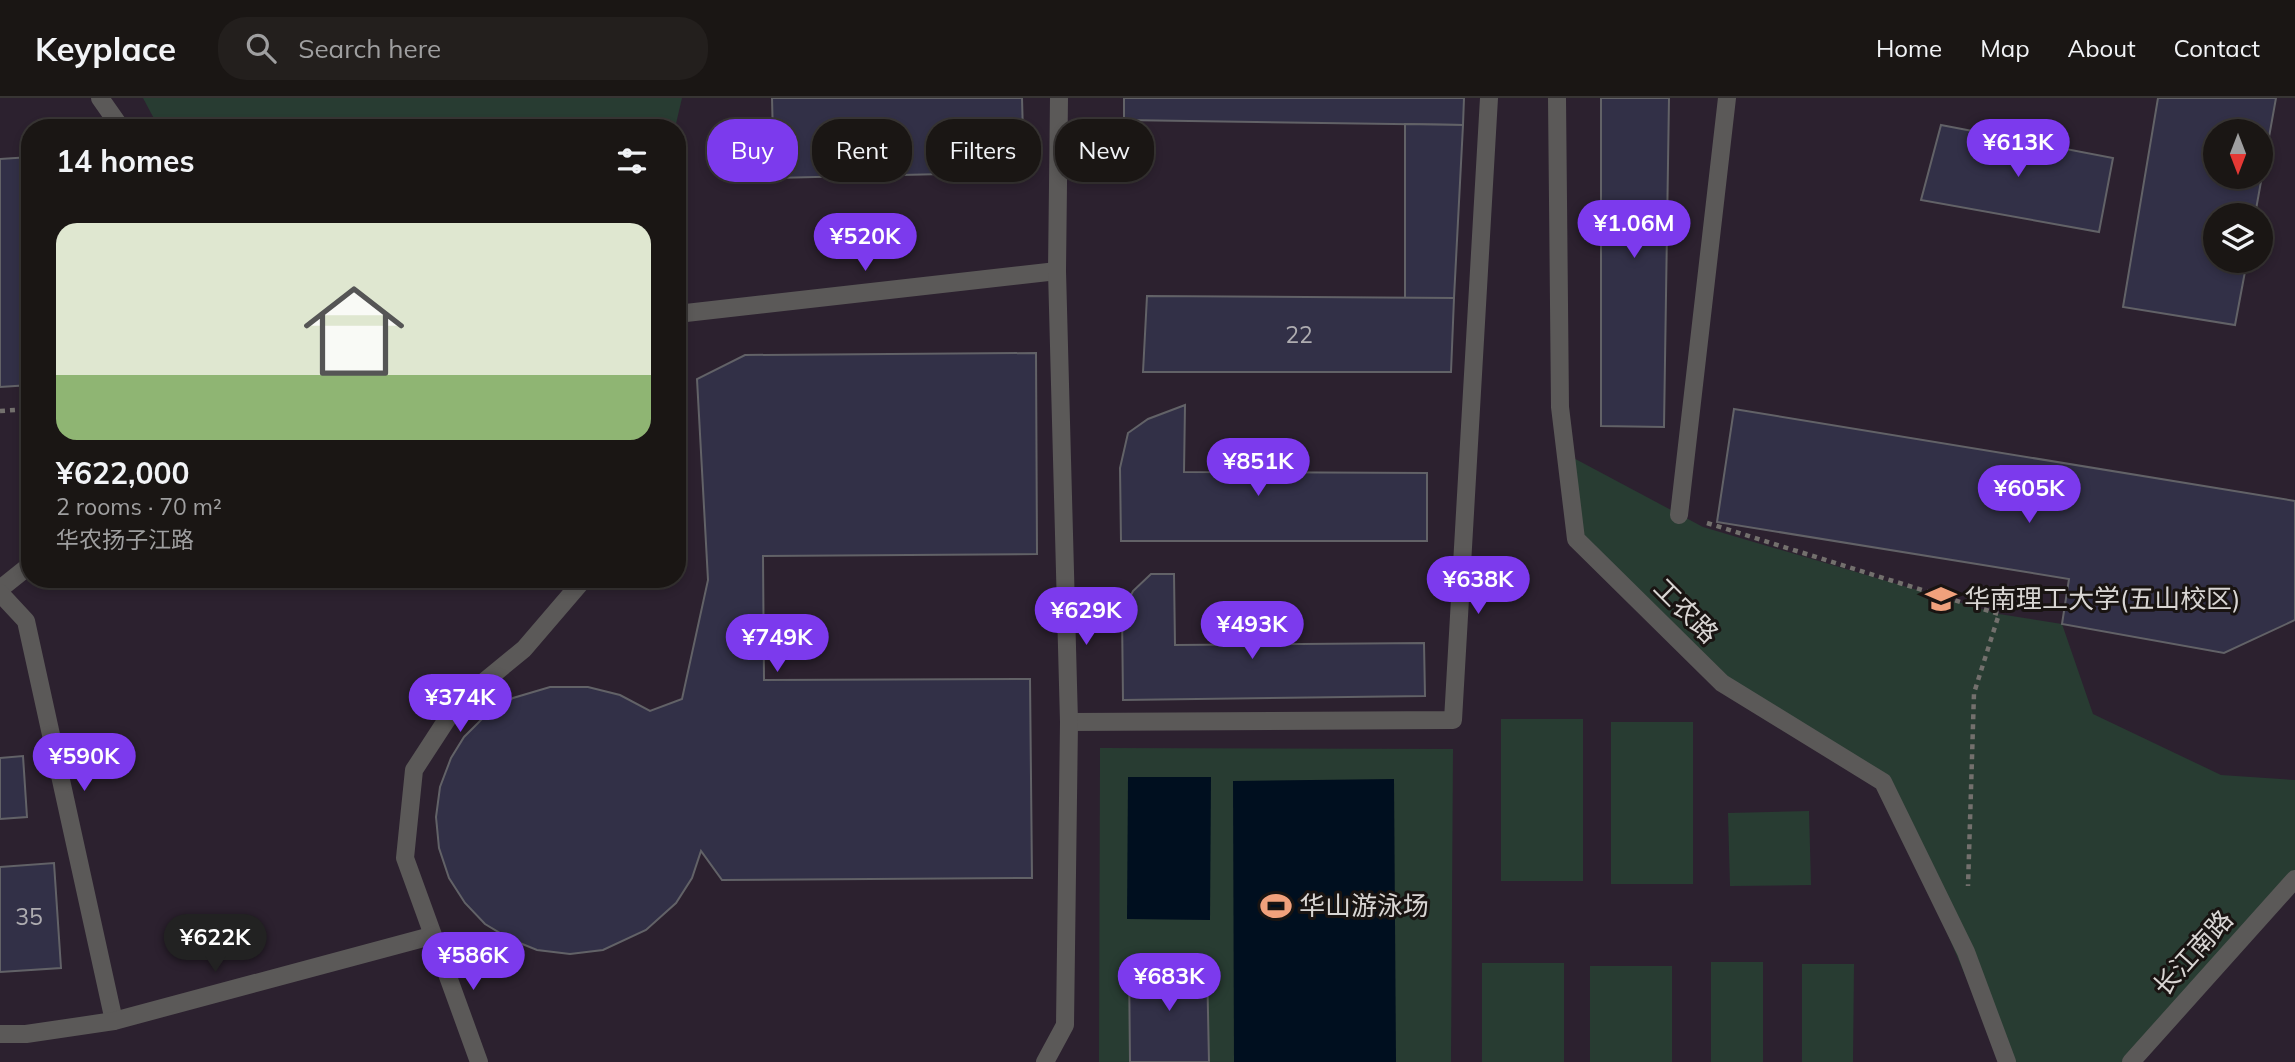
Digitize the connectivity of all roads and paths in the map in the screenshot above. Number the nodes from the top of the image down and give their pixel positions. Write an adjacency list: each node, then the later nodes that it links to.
1 (100, 98): 6 (street)
2 (1059, 98): 7 (street)
3 (1489, 98): 15 (street)
4 (1557, 98): 23 (street, 工农路)
5 (1727, 98): 11 (street)
6 (115, 119)
7 (1057, 271): 8 (street); 15 (street)
8 (686, 313)
9 (21, 410): 10 (path)
10 (0, 411)
11 (1679, 515): 17 (path)
12 (21, 573): 14 (street)
13 (576, 588): 18 (street)
14 (0, 591): 19 (street)
15 (1069, 722): 22 (street)
16 (2295, 879): 24 (street, 长江南路)
17 (1968, 898)
18 (431, 936): 19 (street); 21 (street)
19 (114, 1021): 20 (street)
20 (0, 1034)
21 (479, 1062)
22 (1045, 1062)
23 (2007, 1062)
24 (2131, 1062)

